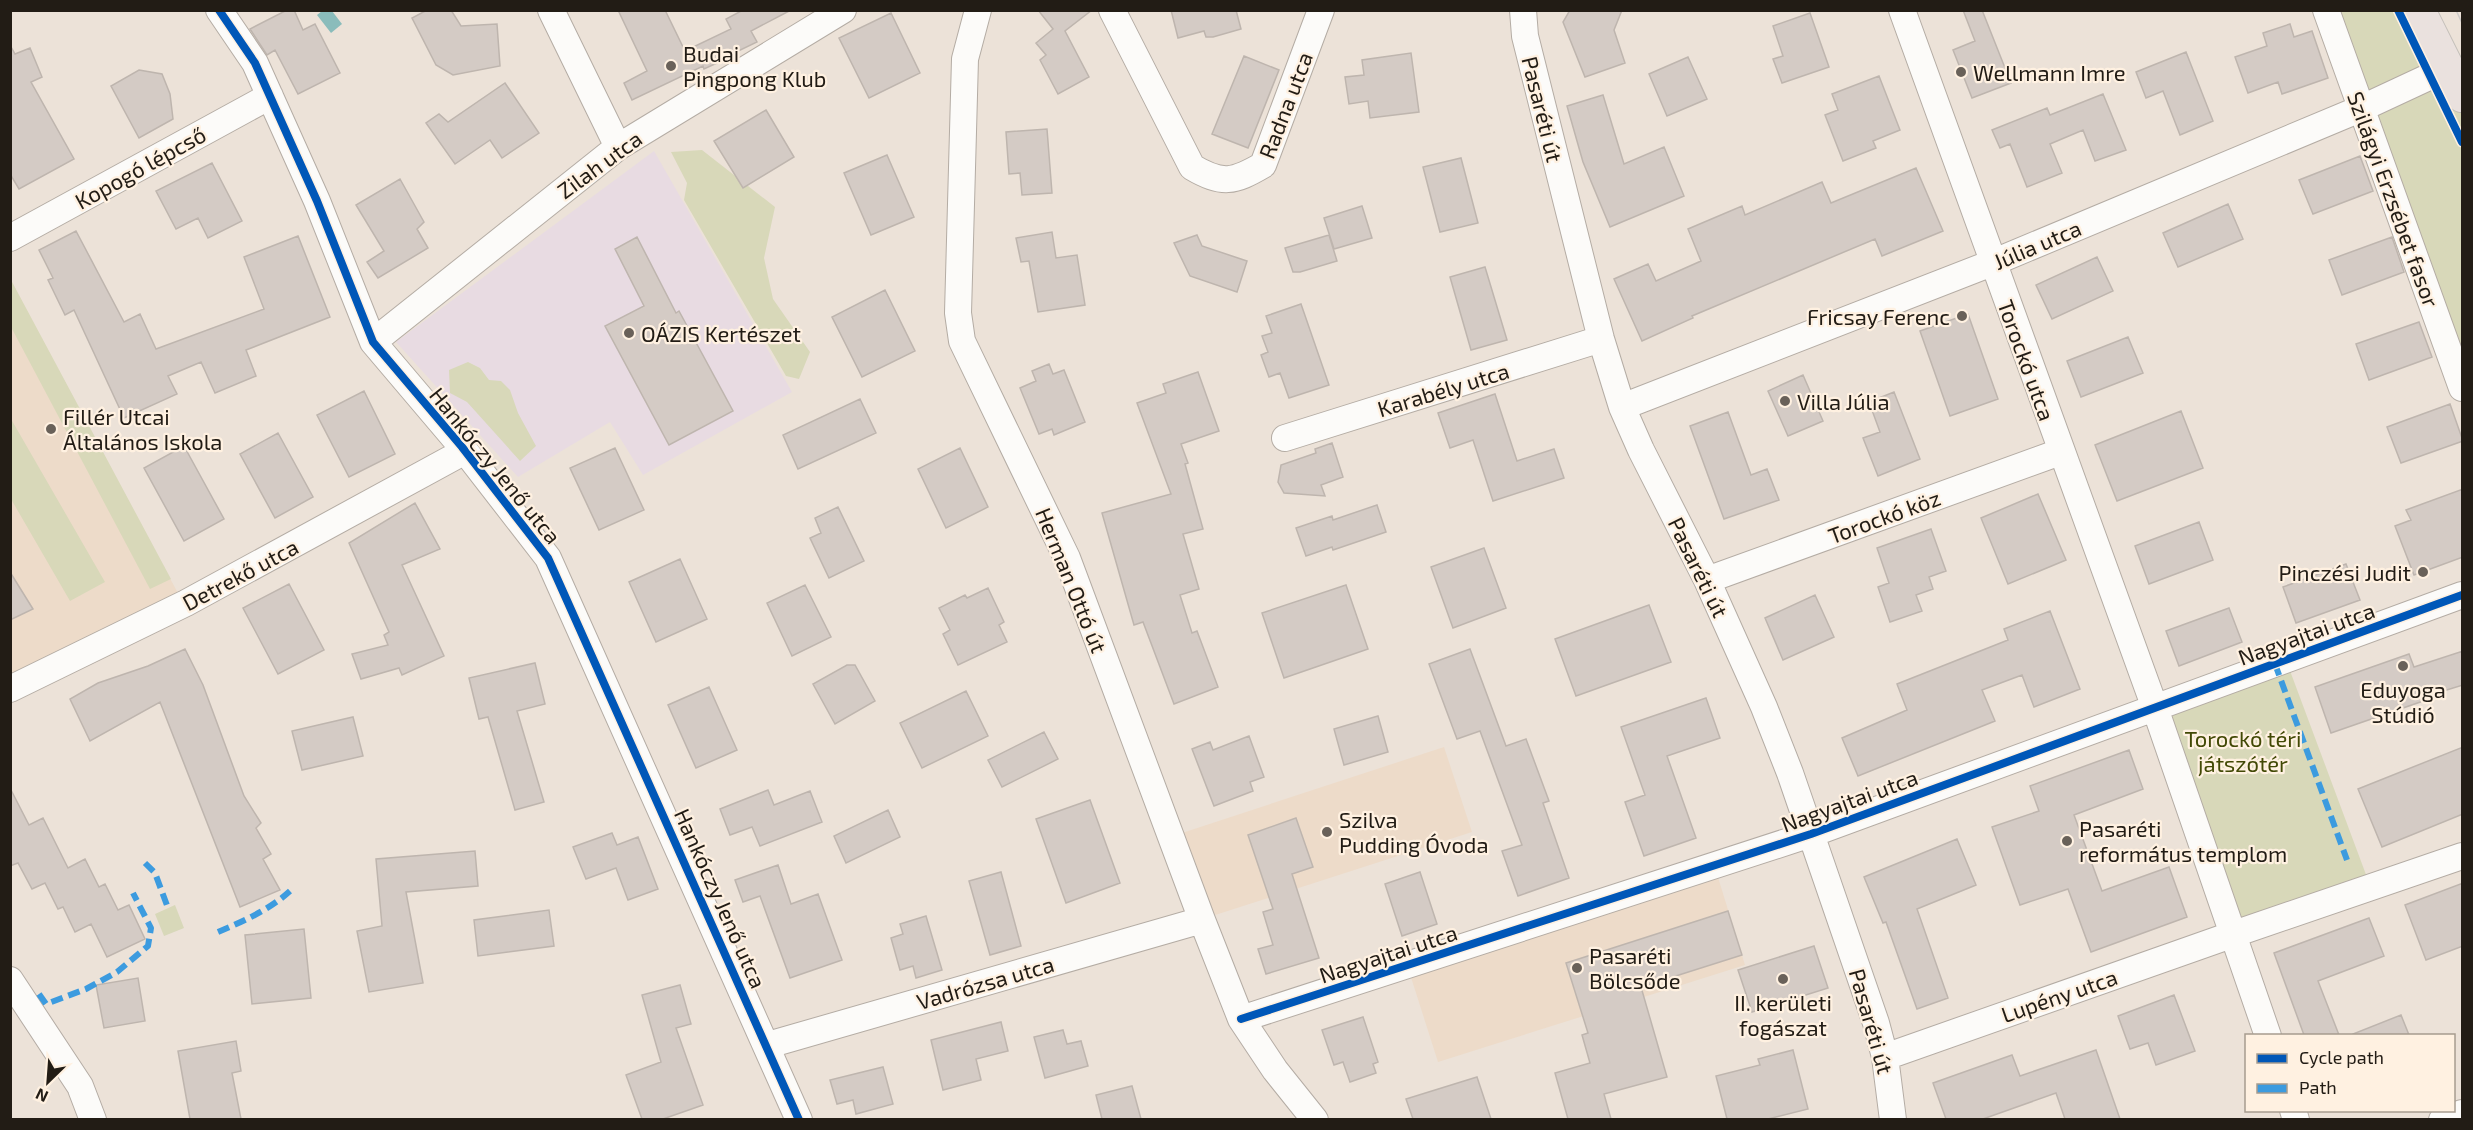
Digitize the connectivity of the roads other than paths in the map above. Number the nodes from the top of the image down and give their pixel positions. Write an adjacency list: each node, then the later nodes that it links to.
1 (219, 10): 12 (street, Hankóczy Jenő utca)
2 (551, 10): 15 (street)
3 (843, 10): 15 (street, Zilah utca)
4 (978, 10): 31 (street, Herman Ottó út)
5 (1112, 10): 6 (street, Radna utca)
6 (1321, 10)
7 (1523, 10): 18 (street, Pasaréti út)
8 (1902, 10): 17 (street, Torockó utca)
9 (2326, 10): 14 (street, Szilágyi Erzsébet fasor)
10 (2419, 10): 11 (main road)
11 (2448, 68): 13 (main road); 14 (street, Júlia utca)
12 (270, 96): 16 (street, Kopogó lépcső); 19 (street, Hankóczy Jenő utca)
13 (2463, 96)
14 (2360, 109): 17 (street, Júlia utca); 20 (street, Szilágyi Erzsébet fasor)
15 (618, 147): 19 (street, Zilah utca)
16 (10, 238)
17 (1992, 263): 21 (street, Júlia utca); 24 (street, Torockó utca)
18 (1601, 339): 21 (street, Pasaréti út); 22 (street, Karabély utca)
19 (373, 342): 23 (street, Hankóczy Jenő utca)
20 (2463, 387)
21 (1622, 407): 25 (street, Pasaréti út)
22 (1285, 438)
23 (465, 451): 27 (street, Detrekő utca); 36 (street, Hankóczy Jenő utca)
24 (2060, 452): 25 (street, Torockó köz); 28 (street, Torockó utca)
25 (1707, 580): 29 (street, Pasaréti út)
26 (2463, 595): 28 (street, Nagyajtai utca)
27 (10, 689)
28 (2154, 708): 29 (street, Nagyajtai utca); 32 (street, Torockó utca)
29 (1811, 834): 34 (street, Nagyajtai utca); 37 (street, Pasaréti út)
30 (2463, 856): 32 (street, Lupény utca)
31 (1202, 920): 34 (street, Herman Ottó út); 36 (street, Vadrózsa utca)
32 (2234, 934): 35 (street); 37 (street, Lupény utca)
33 (10, 980): 39 (street)
34 (1241, 1019): 41 (street, Herman Ottó út)
35 (2268, 1034)
36 (768, 1045): 40 (street, Hankóczy Jenő utca)
37 (1885, 1057): 42 (street, Pasaréti út)
38 (2463, 1113): 43 (street)
39 (93, 1119)
40 (799, 1119)
41 (1315, 1119)
42 (1893, 1119)
43 (2442, 1119)

